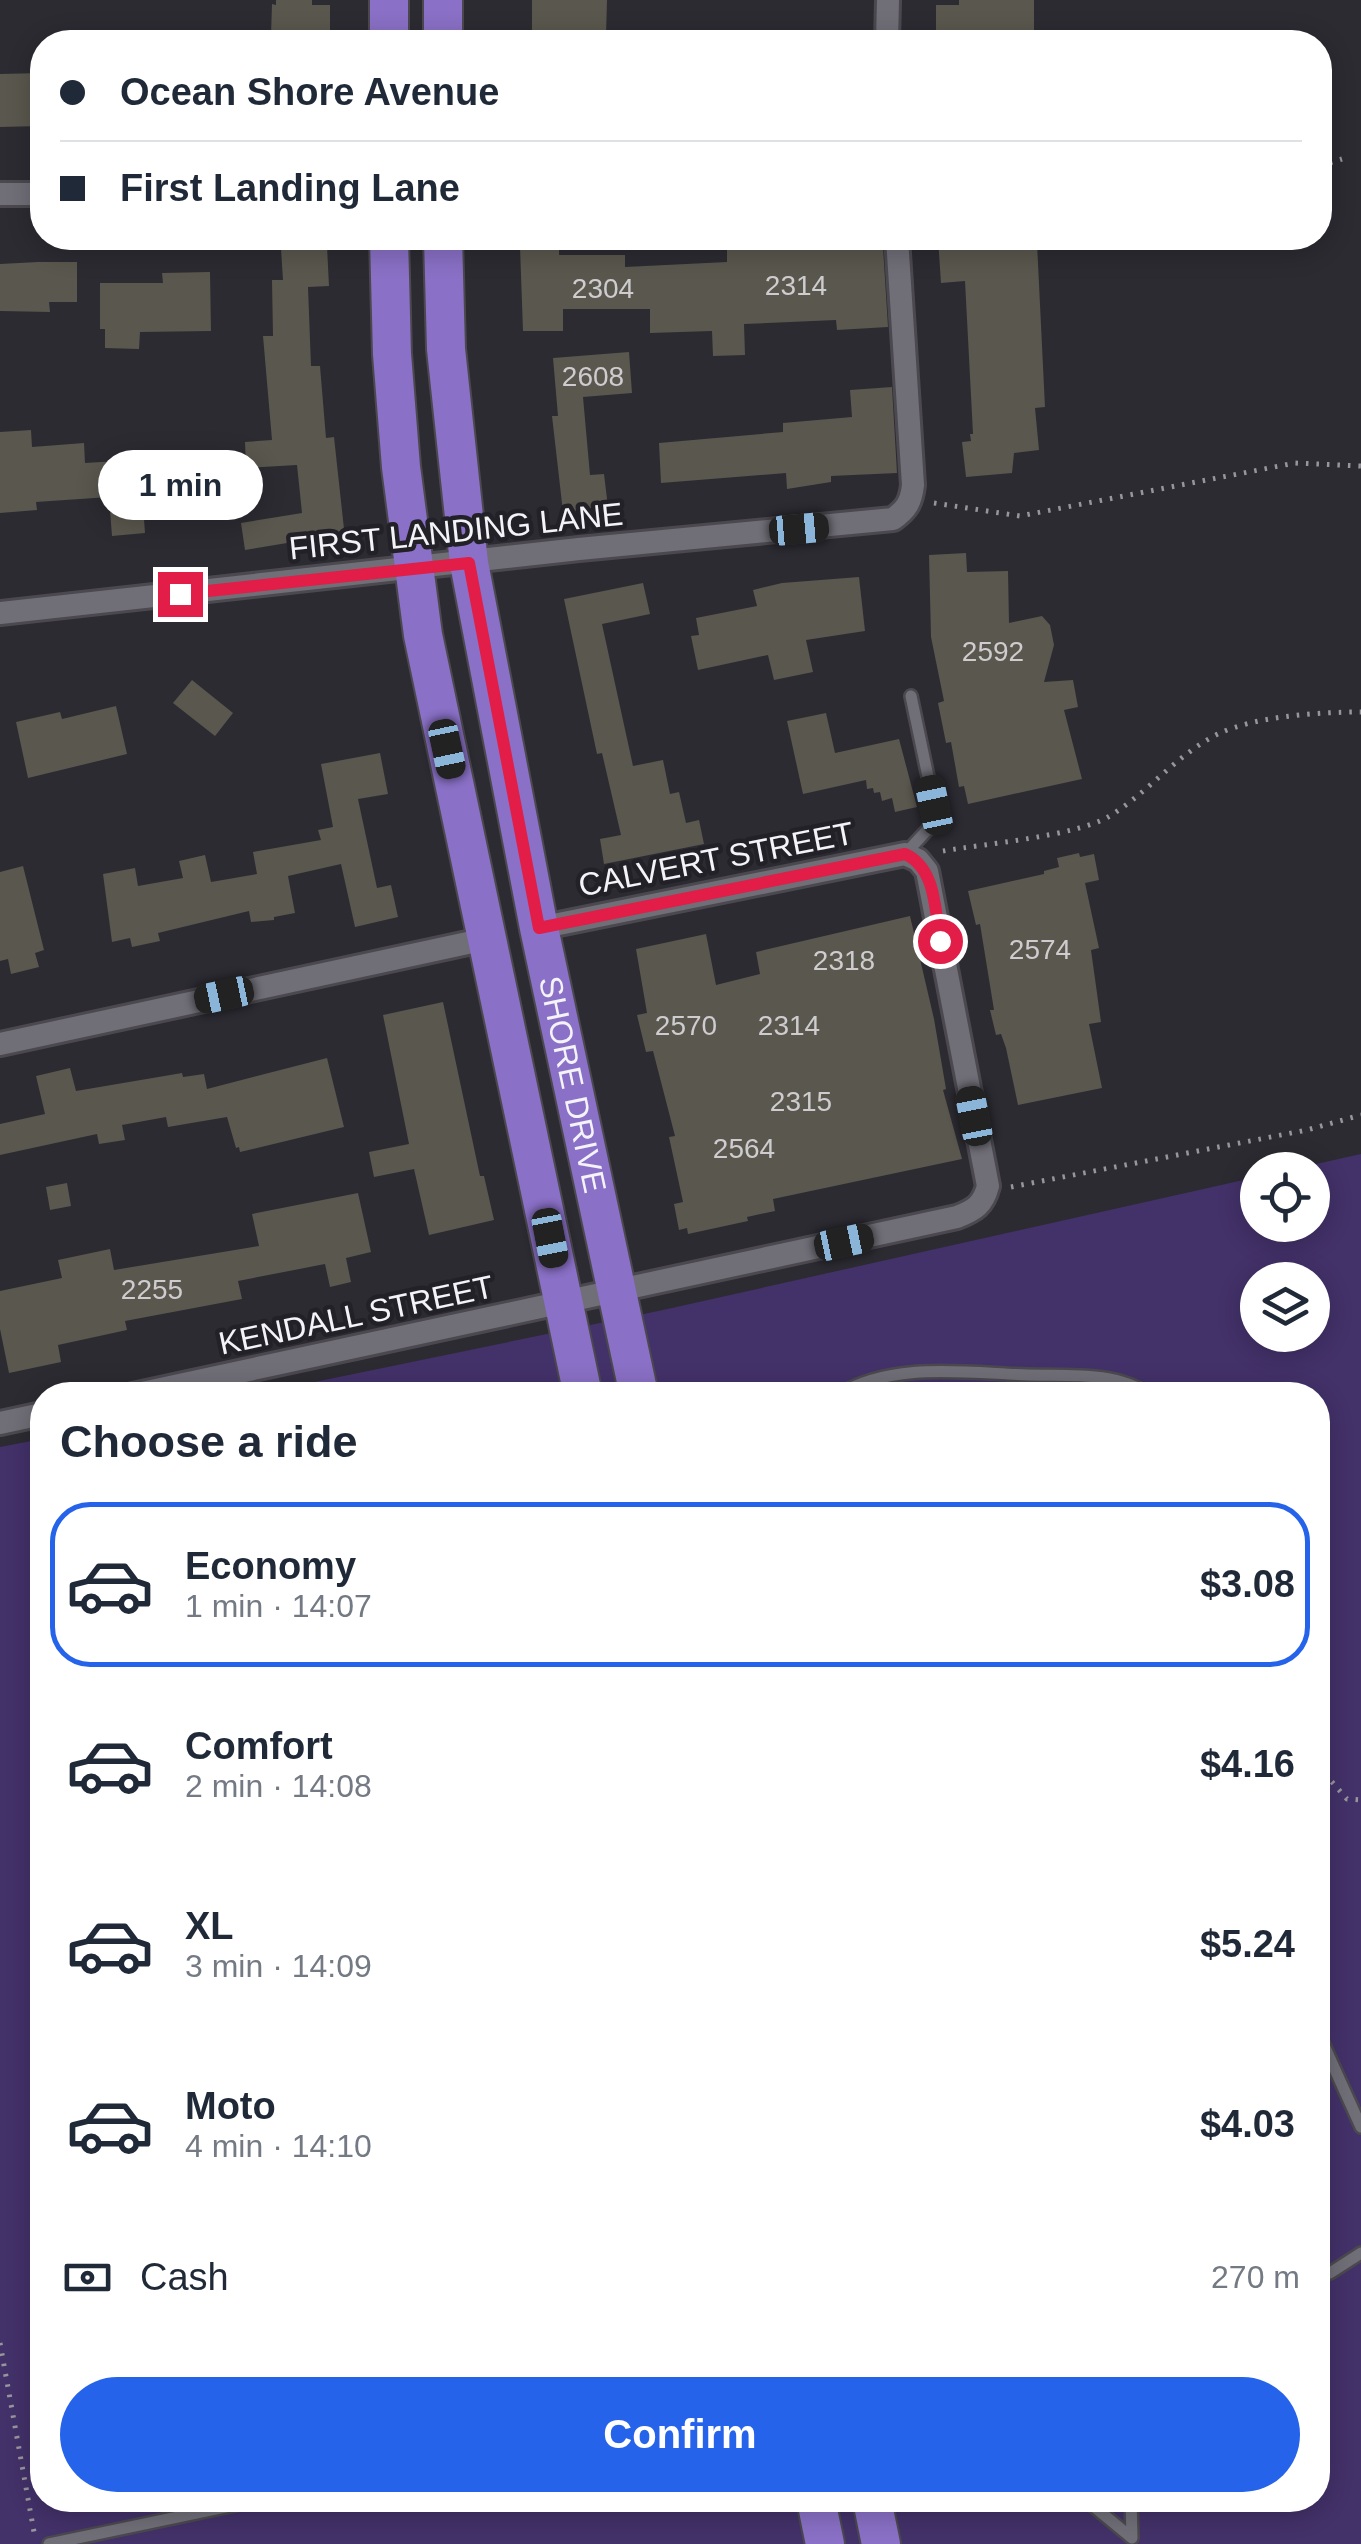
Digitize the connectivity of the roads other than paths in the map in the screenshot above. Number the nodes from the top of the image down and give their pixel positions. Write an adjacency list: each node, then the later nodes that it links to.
1 (389, 0): 4 (highway)
2 (443, 0): 5 (highway)
3 (888, 0): 6 (street)
4 (389, 30)
5 (443, 30)
6 (888, 30)
7 (0, 194): 8 (street)
8 (30, 194)
9 (389, 250): 13 (highway, SHORE DRIVE)
10 (444, 250): 12 (highway, SHORE DRIVE)
11 (899, 250): 12 (street, FIRST LANDING LANE)
12 (469, 563): 13 (street, FIRST LANDING LANE); 17 (highway, SHORE DRIVE)
13 (414, 569): 14 (street, FIRST LANDING LANE); 18 (highway, SHORE DRIVE)
14 (0, 613)
15 (911, 696): 16 (lane)
16 (905, 854): 17 (street, CALVERT STREET); 20 (street, KENDALL STREET)
17 (539, 928): 20 (highway, SHORE DRIVE)
18 (486, 939): 19 (street); 21 (highway, SHORE DRIVE)
19 (0, 1044)
20 (616, 1290): 21 (street, KENDALL STREET); 24 (highway, SHORE DRIVE)
21 (564, 1304): 22 (street, KENDALL STREET); 23 (highway, SHORE DRIVE)
22 (194, 1382)
23 (580, 1382)
24 (636, 1382)
25 (869, 1382): 26 (lane)
26 (1115, 1382)
27 (30, 1417): 28 (street)
28 (0, 1423)
29 (1330, 2059): 30 (lane)
30 (1361, 2127)
31 (1361, 2253): 32 (lane)
32 (1330, 2272)
33 (201, 2512): 38 (lane)
34 (818, 2512): 39 (highway)
35 (875, 2512): 40 (highway)
36 (1101, 2512): 37 (lane)
37 (1132, 2512)
38 (48, 2544)
39 (825, 2544)
40 (882, 2544)

